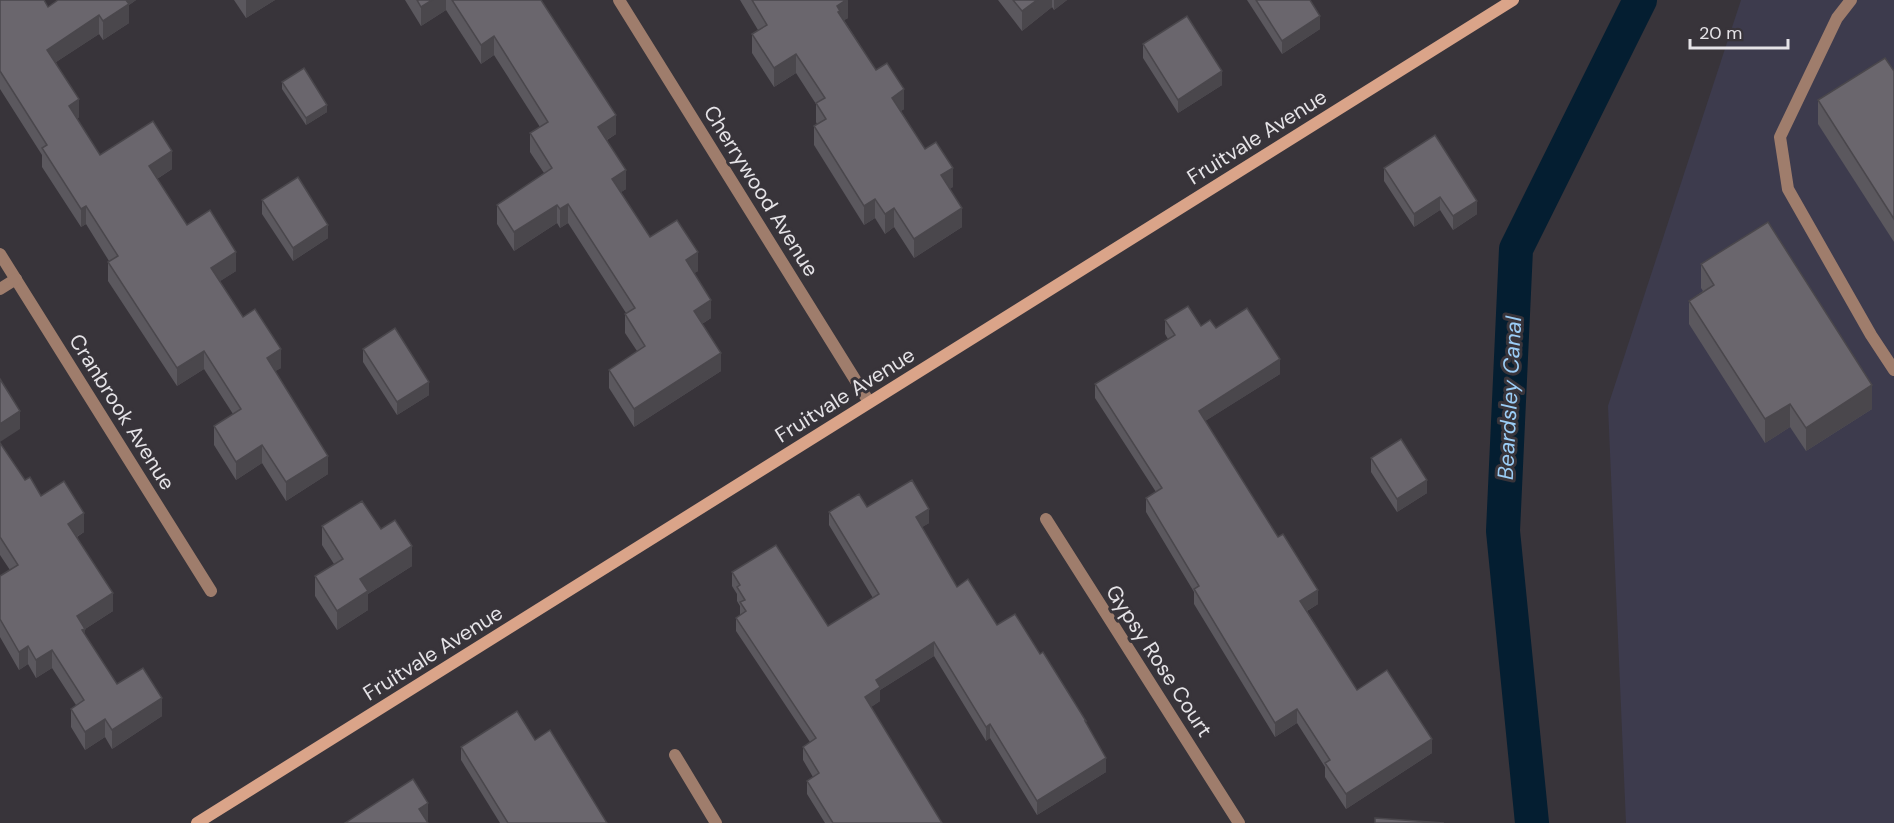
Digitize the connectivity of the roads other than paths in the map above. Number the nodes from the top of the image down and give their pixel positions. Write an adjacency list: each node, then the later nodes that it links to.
1 (619, 0): 8 (street, Cherrywood Avenue)
2 (1513, 0): 8 (main road, Fruitvale Avenue)
3 (1851, 0): 7 (street)
4 (0, 254): 5 (street, Cranbrook Avenue)
5 (16, 279): 6 (street); 10 (street, Cranbrook Avenue)
6 (0, 289)
7 (1894, 370)
8 (869, 402): 12 (main road, Fruitvale Avenue)
9 (1046, 519): 15 (street, Gypsy Rose Court)
10 (211, 591)
11 (675, 755): 14 (street)
12 (215, 818): 13 (main road, Fruitvale Avenue)
13 (197, 823)
14 (717, 823)
15 (1239, 823)

